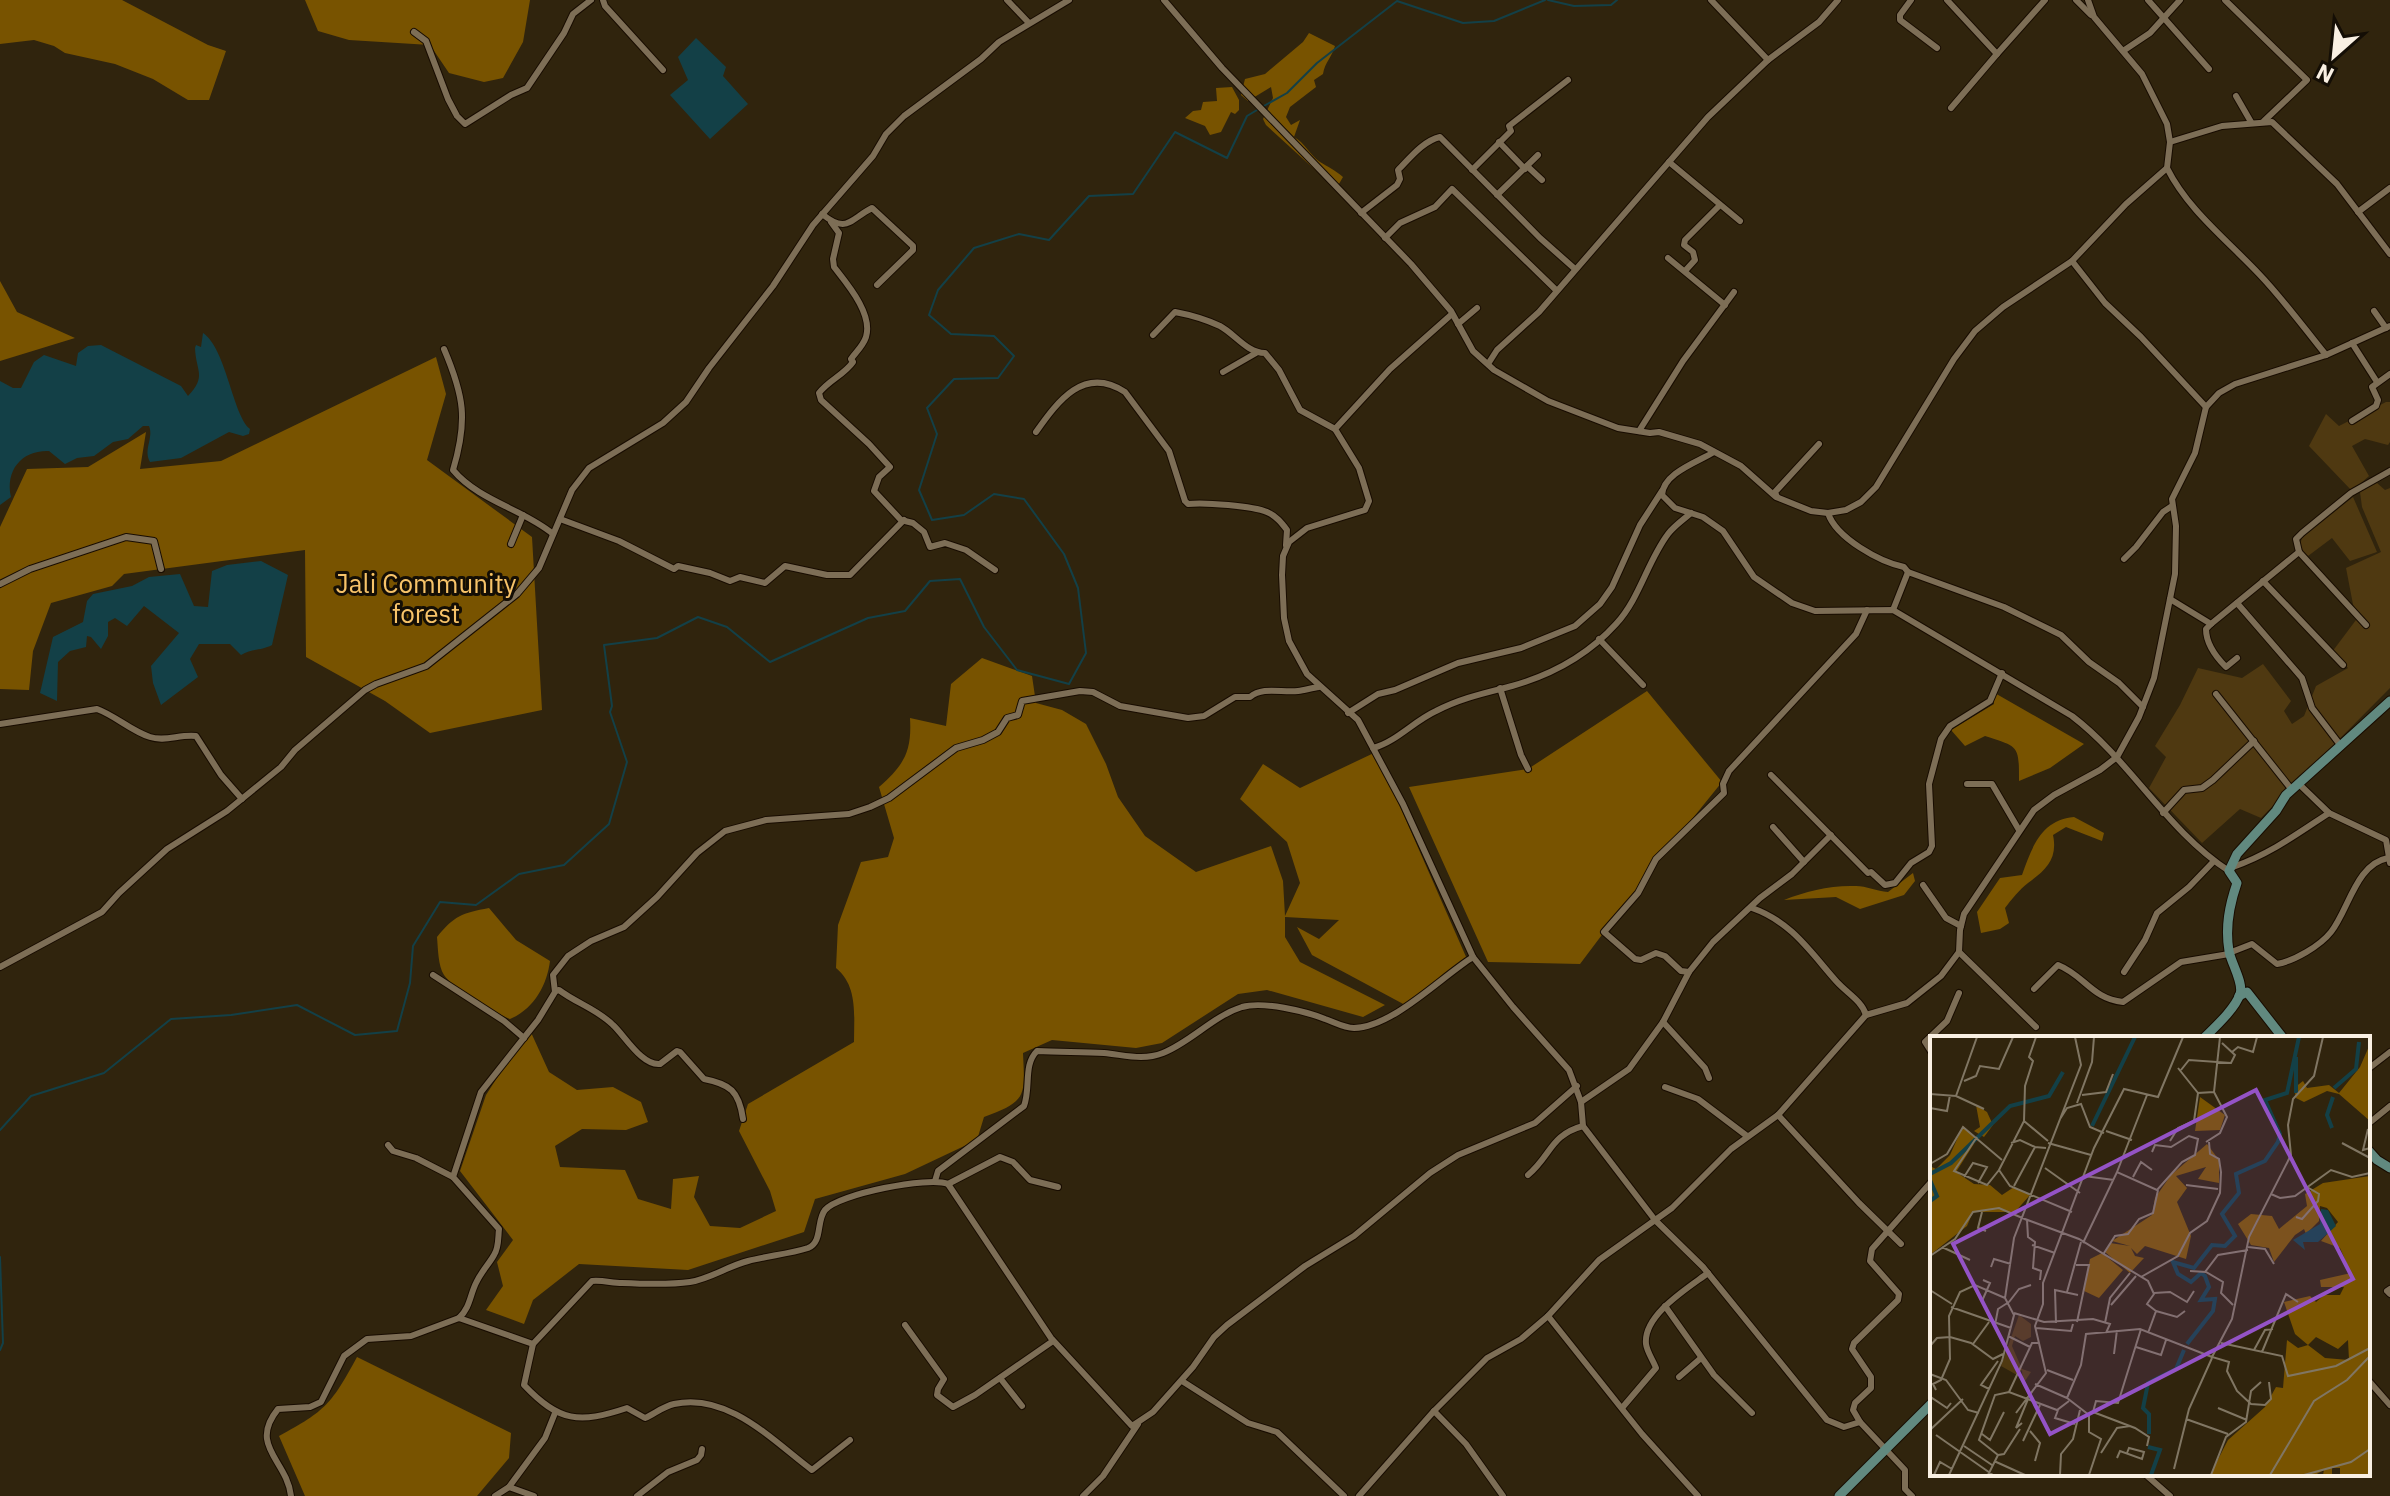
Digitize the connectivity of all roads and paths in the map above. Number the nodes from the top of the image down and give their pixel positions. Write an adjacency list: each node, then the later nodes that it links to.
1 (591, 0): 19 (street)
2 (603, 0): 25 (street)
3 (1007, 0): 18 (street)
4 (1069, 0): 18 (street)
5 (1164, 0): 43 (street)
6 (1711, 0): 23 (street)
7 (1838, 0): 23 (street)
8 (1911, 0): 20 (street)
9 (1947, 0): 22 (street)
10 (2045, 0): 22 (street)
11 (2076, 0): 16 (street)
12 (2088, 0): 16 (street)
13 (2148, 0): 17 (street)
14 (2180, 0): 17 (street)
15 (2225, 0): 29 (street)
16 (2094, 17): 21 (street)
17 (2164, 17): 21 (street); 24 (street)
18 (1029, 23): 44 (street)
19 (414, 32)
20 (1937, 48)
21 (2123, 51): 32 (street)
22 (1997, 54): 28 (street)
23 (1768, 60): 34 (street)
24 (2209, 69)
25 (663, 70)
26 (1568, 80): 31 (street)
27 (2236, 96): 30 (street)
28 (1951, 108)
29 (2264, 121): 30 (street); 42 (street)
30 (2251, 122): 32 (street)
31 (1499, 142): 35 (street); 37 (street)
32 (2170, 142): 36 (street)
33 (1538, 155): 35 (street)
34 (1669, 162): 41 (street); 51 (street)
35 (1526, 167): 38 (street); 40 (street)
36 (2167, 168): 50 (street); 66 (street)
37 (1472, 170): 40 (street); 43 (street)
38 (1542, 180)
39 (2390, 188): 42 (street)
40 (1497, 195): 51 (street)
41 (1720, 205): 45 (street); 52 (street)
42 (2358, 212): 48 (street)
43 (1361, 213): 47 (street)
44 (822, 214): 46 (street); 85 (street)
45 (1740, 221)
46 (831, 222): 53 (street); 86 (street)
47 (1385, 238): 54 (street); 59 (street)
48 (2390, 254)
49 (1668, 258): 52 (street)
50 (2072, 261): 71 (street); 83 (street)
51 (1575, 269): 54 (street)
52 (1685, 271): 56 (street)
53 (877, 285)
54 (1556, 290): 67 (street)
55 (1734, 292): 56 (street)
56 (1725, 305): 74 (street)
57 (1477, 308): 60 (street)
58 (2374, 311): 61 (street)
59 (1452, 314): 60 (street); 73 (street)
60 (1458, 324): 67 (street)
61 (2388, 327): 63 (street)
62 (1153, 335): 65 (street)
63 (2352, 343): 66 (street); 70 (street)
64 (444, 349): 84 (street)
65 (1256, 353): 68 (street); 73 (street)
66 (2326, 355): 71 (street)
67 (1488, 364): 74 (street)
68 (1223, 372)
69 (2390, 374): 70 (street)
70 (2377, 382): 72 (street)
71 (2206, 407): 81 (street)
72 (2352, 421)
73 (1335, 429): 89 (street)
74 (1639, 431): 77 (street)
75 (1036, 432): 89 (street)
76 (1819, 444): 80 (street)
77 (1714, 452): 79 (street); 80 (street)
78 (2390, 471): 90 (street)
79 (1662, 491): 82 (street); 113 (street)
80 (1777, 497): 83 (street)
81 (2172, 506): 91 (street); 97 (street)
82 (1691, 513): 99 (street); 103 (street)
83 (1828, 513): 94 (street)
84 (523, 515): 87 (street); 88 (street)
85 (560, 519): 86 (street); 87 (street)
86 (904, 520): 93 (street)
87 (553, 534): 123 (street)
88 (511, 544)
89 (1286, 548): 108 (street)
90 (2299, 552): 95 (street); 102 (street)
91 (2124, 559)
92 (161, 569): 96 (street)
93 (995, 570)
94 (1908, 572): 100 (street); 112 (street)
95 (2263, 581): 98 (street); 105 (street)
96 (0, 584)
97 (2170, 599): 101 (street); 112 (street)
98 (2237, 603): 101 (street); 116 (street)
99 (1867, 610): 100 (street); 141 (street)
100 (1893, 610): 106 (street)
101 (2211, 624): 104 (street)
102 (2366, 625)
103 (1599, 639): 107 (street); 109 (street)
104 (2237, 658)
105 (2343, 665)
106 (2002, 673): 118 (street); 128 (street)
107 (1643, 685)
108 (1319, 687): 113 (street); 145 (street)
109 (1500, 688): 117 (street); 119 (street)
110 (2216, 694): 115 (street)
111 (2390, 701): 116 (street)
112 (2143, 707): 118 (street)
113 (1348, 713): 117 (street)
114 (0, 724): 123 (street)
115 (2254, 741): 122 (street); 124 (street)
116 (2341, 746): 122 (street)
117 (1373, 748): 139 (street)
118 (2117, 757): 124 (street); 127 (street)
119 (1528, 769)
120 (1771, 775): 128 (street)
121 (1967, 784): 127 (street)
122 (2296, 787): 125 (street); 133 (street)
123 (242, 799): 140 (street)
124 (2163, 813): 130 (street)
125 (2329, 813): 129 (street); 133 (street)
126 (1773, 827): 132 (street)
127 (2019, 830): 136 (street)
128 (1831, 835): 132 (street)
129 (2388, 842): 131 (street)
130 (2214, 861): 133 (street); 142 (street)
131 (2389, 861): 138 (street)
132 (1804, 862): 135 (street)
133 (2231, 869): 138 (street)
134 (1923, 885): 136 (street)
135 (1752, 908): 141 (street); 148 (street)
136 (1961, 926): 137 (street)
137 (1959, 952): 148 (street); 150 (street)
138 (2229, 953): 144 (street); 147 (street)
139 (1473, 957): 158 (street); 172 (street)
140 (0, 967)
141 (1689, 972): 149 (street)
142 (2124, 972)
143 (433, 975): 154 (street)
144 (2034, 989)
145 (555, 992): 154 (street); 163 (street)
146 (1959, 993): 151 (street)
147 (2239, 996): 152 (street); 153 (street)
148 (1866, 1015): 162 (street)
149 (1663, 1022): 157 (street); 160 (street)
150 (2036, 1027)
151 (1931, 1036)
152 (2206, 1036)
153 (2282, 1036)
154 (524, 1038): 171 (street)
155 (2390, 1052): 156 (street)
156 (2370, 1067)
157 (1709, 1078)
158 (1577, 1086): 160 (street); 189 (street)
159 (1665, 1087): 166 (street)
160 (1581, 1102): 165 (street)
161 (2390, 1106): 164 (street)
162 (1778, 1115): 166 (street); 177 (street)
163 (743, 1119)
164 (2370, 1122)
165 (1583, 1126): 170 (street); 176 (street)
166 (1747, 1136): 176 (street)
167 (388, 1145): 171 (street)
168 (2370, 1152): 169 (street)
169 (2390, 1168)
170 (1528, 1175)
171 (453, 1177): 182 (street)
172 (935, 1181): 174 (street); 185 (street)
173 (1930, 1183): 177 (street)
174 (948, 1184): 175 (street); 184 (street)
175 (1058, 1187)
176 (1655, 1220): 179 (street); 181 (street)
177 (1887, 1232): 178 (street); 198 (street)
178 (1901, 1244)
179 (1708, 1273): 180 (street); 198 (street)
180 (1665, 1306): 186 (street); 194 (street)
181 (1548, 1316): 194 (street); 195 (street)
182 (459, 1318): 185 (street); 205 (street)
183 (905, 1325): 188 (street)
184 (1053, 1341): 188 (street); 199 (street)
185 (533, 1344): 196 (street)
186 (1701, 1358): 187 (street); 197 (street)
187 (1679, 1377)
188 (1000, 1378): 193 (street)
189 (1182, 1381): 199 (street); 210 (street)
190 (2370, 1382): 192 (street)
191 (1930, 1405): 202 (street)
192 (2390, 1405)
193 (1022, 1406)
194 (1622, 1408): 213 (street)
195 (1434, 1411): 211 (street); 212 (street)
196 (555, 1413): 200 (street); 204 (street)
197 (1752, 1413)
198 (1860, 1422): 202 (street)
199 (1138, 1424): 209 (street)
200 (850, 1440)
201 (702, 1449): 208 (street)
202 (1885, 1450): 214 (street); 215 (street)
203 (2147, 1476): 216 (street)
204 (509, 1487): 206 (street); 207 (street)
205 (291, 1496)
206 (495, 1496)
207 (534, 1496)
208 (637, 1496)
209 (1083, 1496)
210 (1344, 1496)
211 (1359, 1496)
212 (1503, 1496)
213 (1698, 1496)
214 (1839, 1496)
215 (1912, 1496)
216 (2170, 1496)

